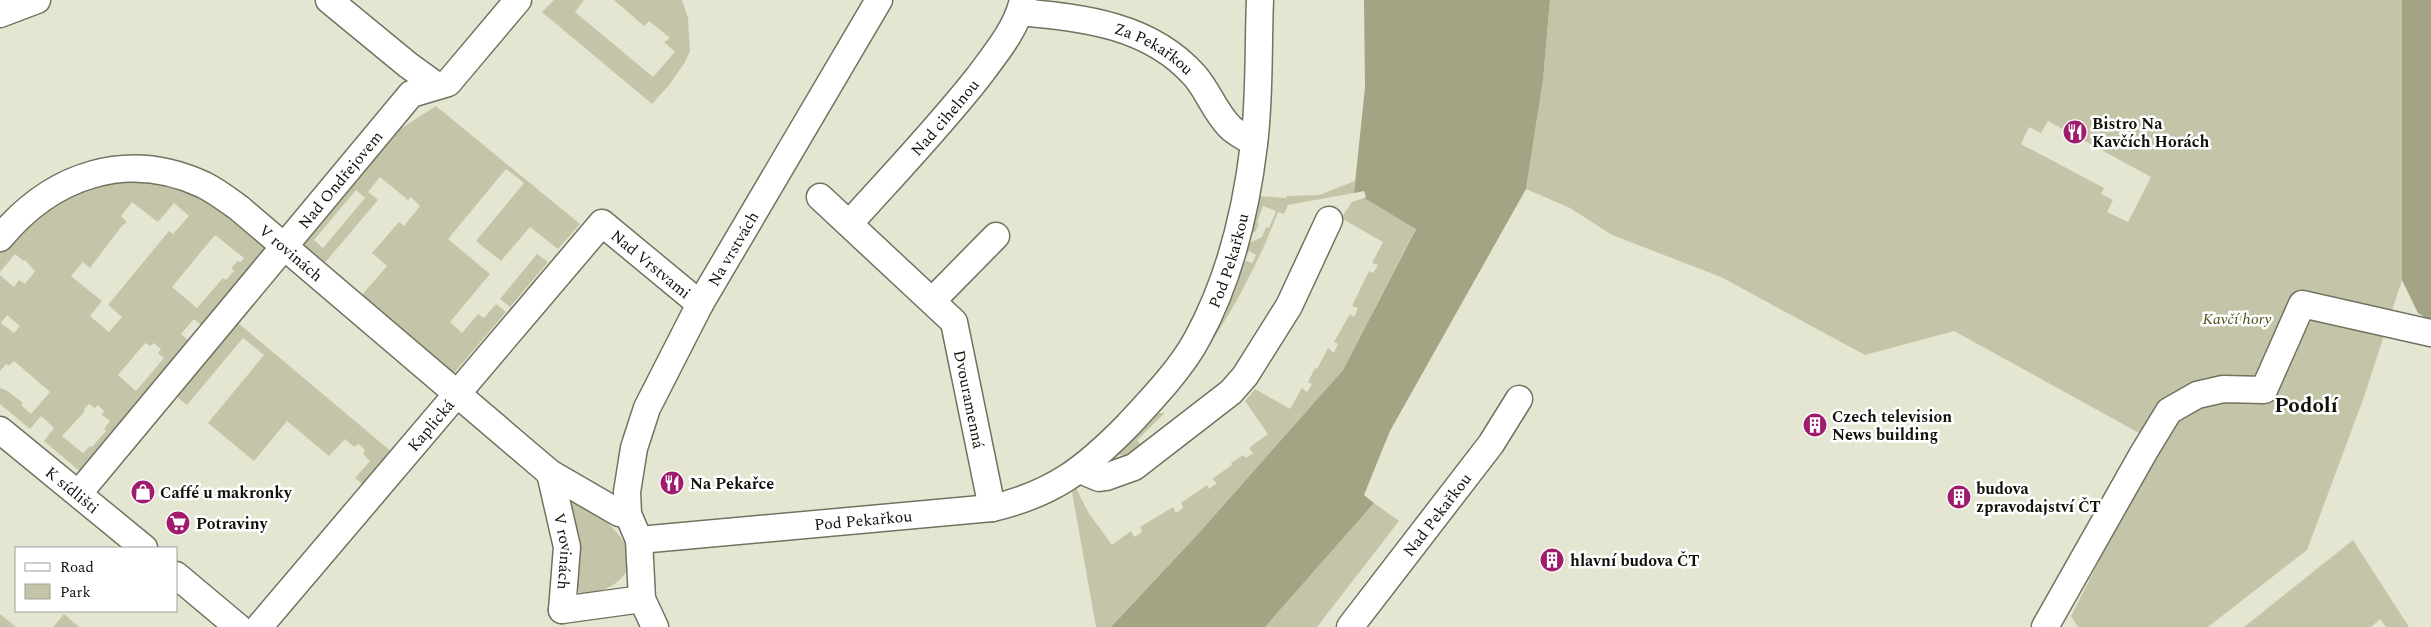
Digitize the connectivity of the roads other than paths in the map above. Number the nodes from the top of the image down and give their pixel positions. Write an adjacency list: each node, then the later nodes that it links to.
1 (37, 0): 7 (street)
2 (329, 0): 8 (street)
3 (518, 0): 8 (street, Nad Ondřejovem)
4 (879, 0): 18 (street, Na vrstvách)
5 (1260, 0): 9 (street, Pod Pekařkou)
6 (1022, 6): 9 (street, Za Pekařkou); 12 (street, Nad cihelnou)
7 (0, 14)
8 (437, 86): 16 (street, Nad Ondřejovem)
9 (1254, 143): 23 (street, Pod Pekařkou)
10 (820, 197): 12 (street, Dvouramenná)
11 (1329, 220): 23 (street)
12 (850, 222): 17 (street, Dvouramenná)
13 (602, 223): 18 (street, Nad Vrstvami); 20 (street, Kaplická)
14 (996, 236): 17 (street)
15 (0, 238): 16 (street, V rovinách)
16 (285, 247): 20 (street, V rovinách); 25 (street, Nad Ondřejovem)
17 (933, 300): 26 (street, Dvouramenná)
18 (700, 304): 27 (street, Na vrstvách)
19 (2431, 333): 37 (street)
20 (457, 393): 24 (street, V rovinách); 34 (street, Kaplická)
21 (1519, 399): 36 (street, Nad Pekařkou)
22 (0, 430): 25 (street, K sídlišti)
23 (1080, 470): 26 (street, Pod Pekařkou)
24 (550, 473): 27 (street, V rovinách); 32 (street, V rovinách)
25 (79, 494): 29 (street, K sídlišti)
26 (992, 508): 28 (street, Pod Pekařkou)
27 (628, 514): 28 (street)
28 (639, 540): 31 (street)
29 (143, 547)
30 (178, 577): 33 (street)
31 (642, 599): 32 (street, V rovinách); 35 (street)
32 (555, 619)
33 (238, 627)
34 (259, 627)
35 (655, 627)
36 (1350, 627)
37 (2045, 627)

